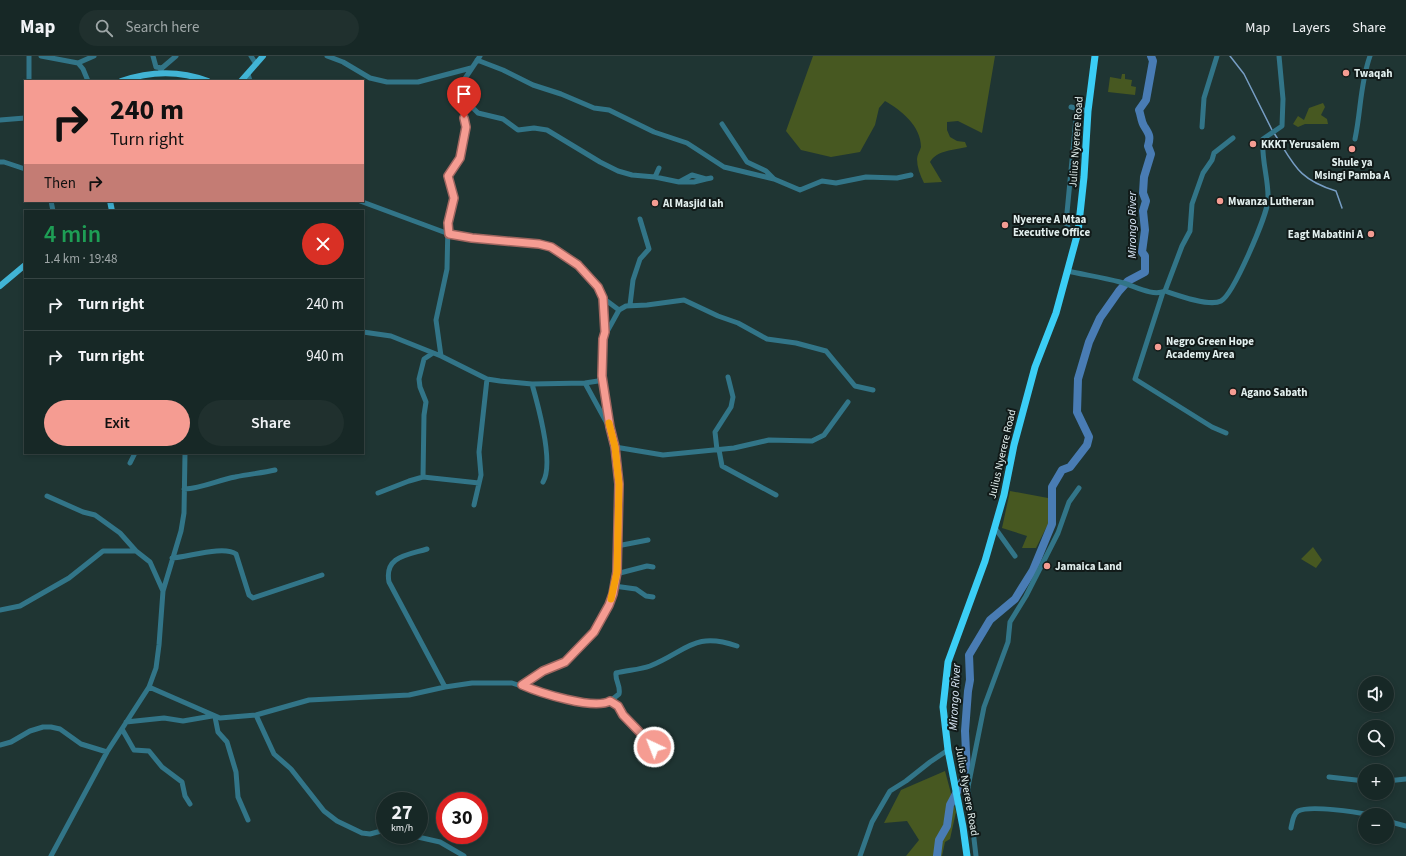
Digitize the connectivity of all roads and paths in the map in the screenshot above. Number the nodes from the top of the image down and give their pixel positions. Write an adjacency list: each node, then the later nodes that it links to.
1 (29, 56): 21 (street)
2 (41, 56): 15 (street)
3 (69, 56): 15 (street)
4 (94, 56): 16 (street)
5 (153, 56): 19 (street)
6 (176, 56): 19 (street)
7 (251, 56): 17 (street)
8 (263, 56): 17 (main road)
9 (327, 56): 18 (street)
10 (1095, 56): 26 (highway, Julius Nyerere Road)
11 (1217, 56): 30 (street)
12 (1279, 56): 47 (street)
13 (1370, 56): 32 (street)
14 (479, 58): 18 (street); 39 (street)
15 (64, 61): 16 (street)
16 (78, 63): 22 (street)
17 (256, 64): 20 (main road)
18 (471, 68): 25 (street)
19 (161, 71): 23 (main road); 24 (main road)
20 (249, 78)
21 (29, 80)
22 (88, 80)
23 (124, 80)
24 (205, 80)
25 (462, 83): 37 (street); 43 (street)
26 (1088, 111): 42 (highway, Julius Nyerere Road); 42 (street)
27 (24, 118): 28 (street)
28 (0, 120)
29 (722, 124): 39 (street)
30 (1202, 127)
31 (1233, 138): 47 (street)
32 (1355, 140)
33 (0, 162): 35 (street)
34 (659, 168): 37 (street)
35 (24, 169)
36 (911, 175): 39 (street)
37 (655, 177): 38 (street)
38 (708, 179)
39 (774, 179)
40 (363, 202): 43 (street)
41 (640, 219): 49 (street)
42 (1078, 232): 45 (highway, Julius Nyerere Road)
43 (449, 234): 48 (street); 54 (street)
44 (24, 266): 46 (main road)
45 (1067, 271): 47 (street); 79 (highway, Julius Nyerere Road)
46 (0, 286)
47 (1164, 291): 63 (street)
48 (603, 298): 50 (street); 52 (street)
49 (630, 305): 50 (street); 60 (street)
50 (619, 310): 52 (street)
51 (364, 332): 53 (street)
52 (605, 332): 55 (street)
53 (433, 353): 54 (street); 70 (street)
54 (441, 356): 57 (street)
55 (602, 376): 58 (street); 62 (street)
56 (728, 377): 65 (street)
57 (487, 379): 59 (street); 72 (street)
58 (585, 383): 59 (street); 62 (street)
59 (532, 384): 71 (street)
60 (873, 390)
61 (848, 402): 65 (street)
62 (610, 427): 64 (street)
63 (1226, 433)
64 (615, 447): 65 (street); 81 (street)
65 (718, 450): 76 (street)
66 (134, 454): 68 (street)
67 (185, 454): 74 (street)
68 (130, 463)
69 (275, 470): 74 (street)
70 (423, 477): 72 (street); 75 (street)
71 (543, 482)
72 (478, 483): 78 (street)
73 (1079, 488): 122 (street)
74 (184, 489): 85 (street)
75 (378, 493)
76 (776, 495)
77 (47, 496): 83 (street)
78 (474, 505)
79 (995, 528): 84 (street); 104 (highway, Julius Nyerere Road)
80 (648, 540): 81 (street)
81 (617, 546): 87 (street)
82 (427, 549): 96 (street)
83 (136, 551): 90 (street); 92 (street)
84 (1015, 556)
85 (172, 558): 88 (street); 90 (street)
86 (653, 567): 87 (street)
87 (616, 574): 89 (street)
88 (322, 575)
89 (614, 586): 91 (street); 94 (street)
90 (163, 591): 95 (street)
91 (653, 597)
92 (0, 610)
93 (737, 646): 97 (street)
94 (522, 685): 96 (street); 97 (street)
95 (149, 687): 99 (street); 100 (street)
96 (445, 687): 98 (street)
97 (610, 701): 103 (street)
98 (256, 715): 99 (street); 116 (street)
99 (214, 717): 100 (street); 112 (street)
100 (126, 722): 101 (street)
101 (122, 729): 105 (street); 110 (street)
102 (0, 745): 105 (street)
103 (654, 747)
104 (948, 750): 120 (street); 121 (highway, Julius Nyerere Road)
105 (107, 752): 118 (street)
106 (1329, 777): 108 (street)
107 (1406, 779): 109 (street)
108 (1358, 780)
109 (1394, 780)
110 (190, 804)
111 (1358, 813): 115 (street)
112 (248, 820)
113 (1394, 823): 114 (street)
114 (1406, 826)
115 (1291, 828)
116 (376, 832)
117 (428, 839): 119 (street)
118 (51, 856)
119 (464, 856)
120 (860, 856)
121 (967, 856)
122 (976, 856)

